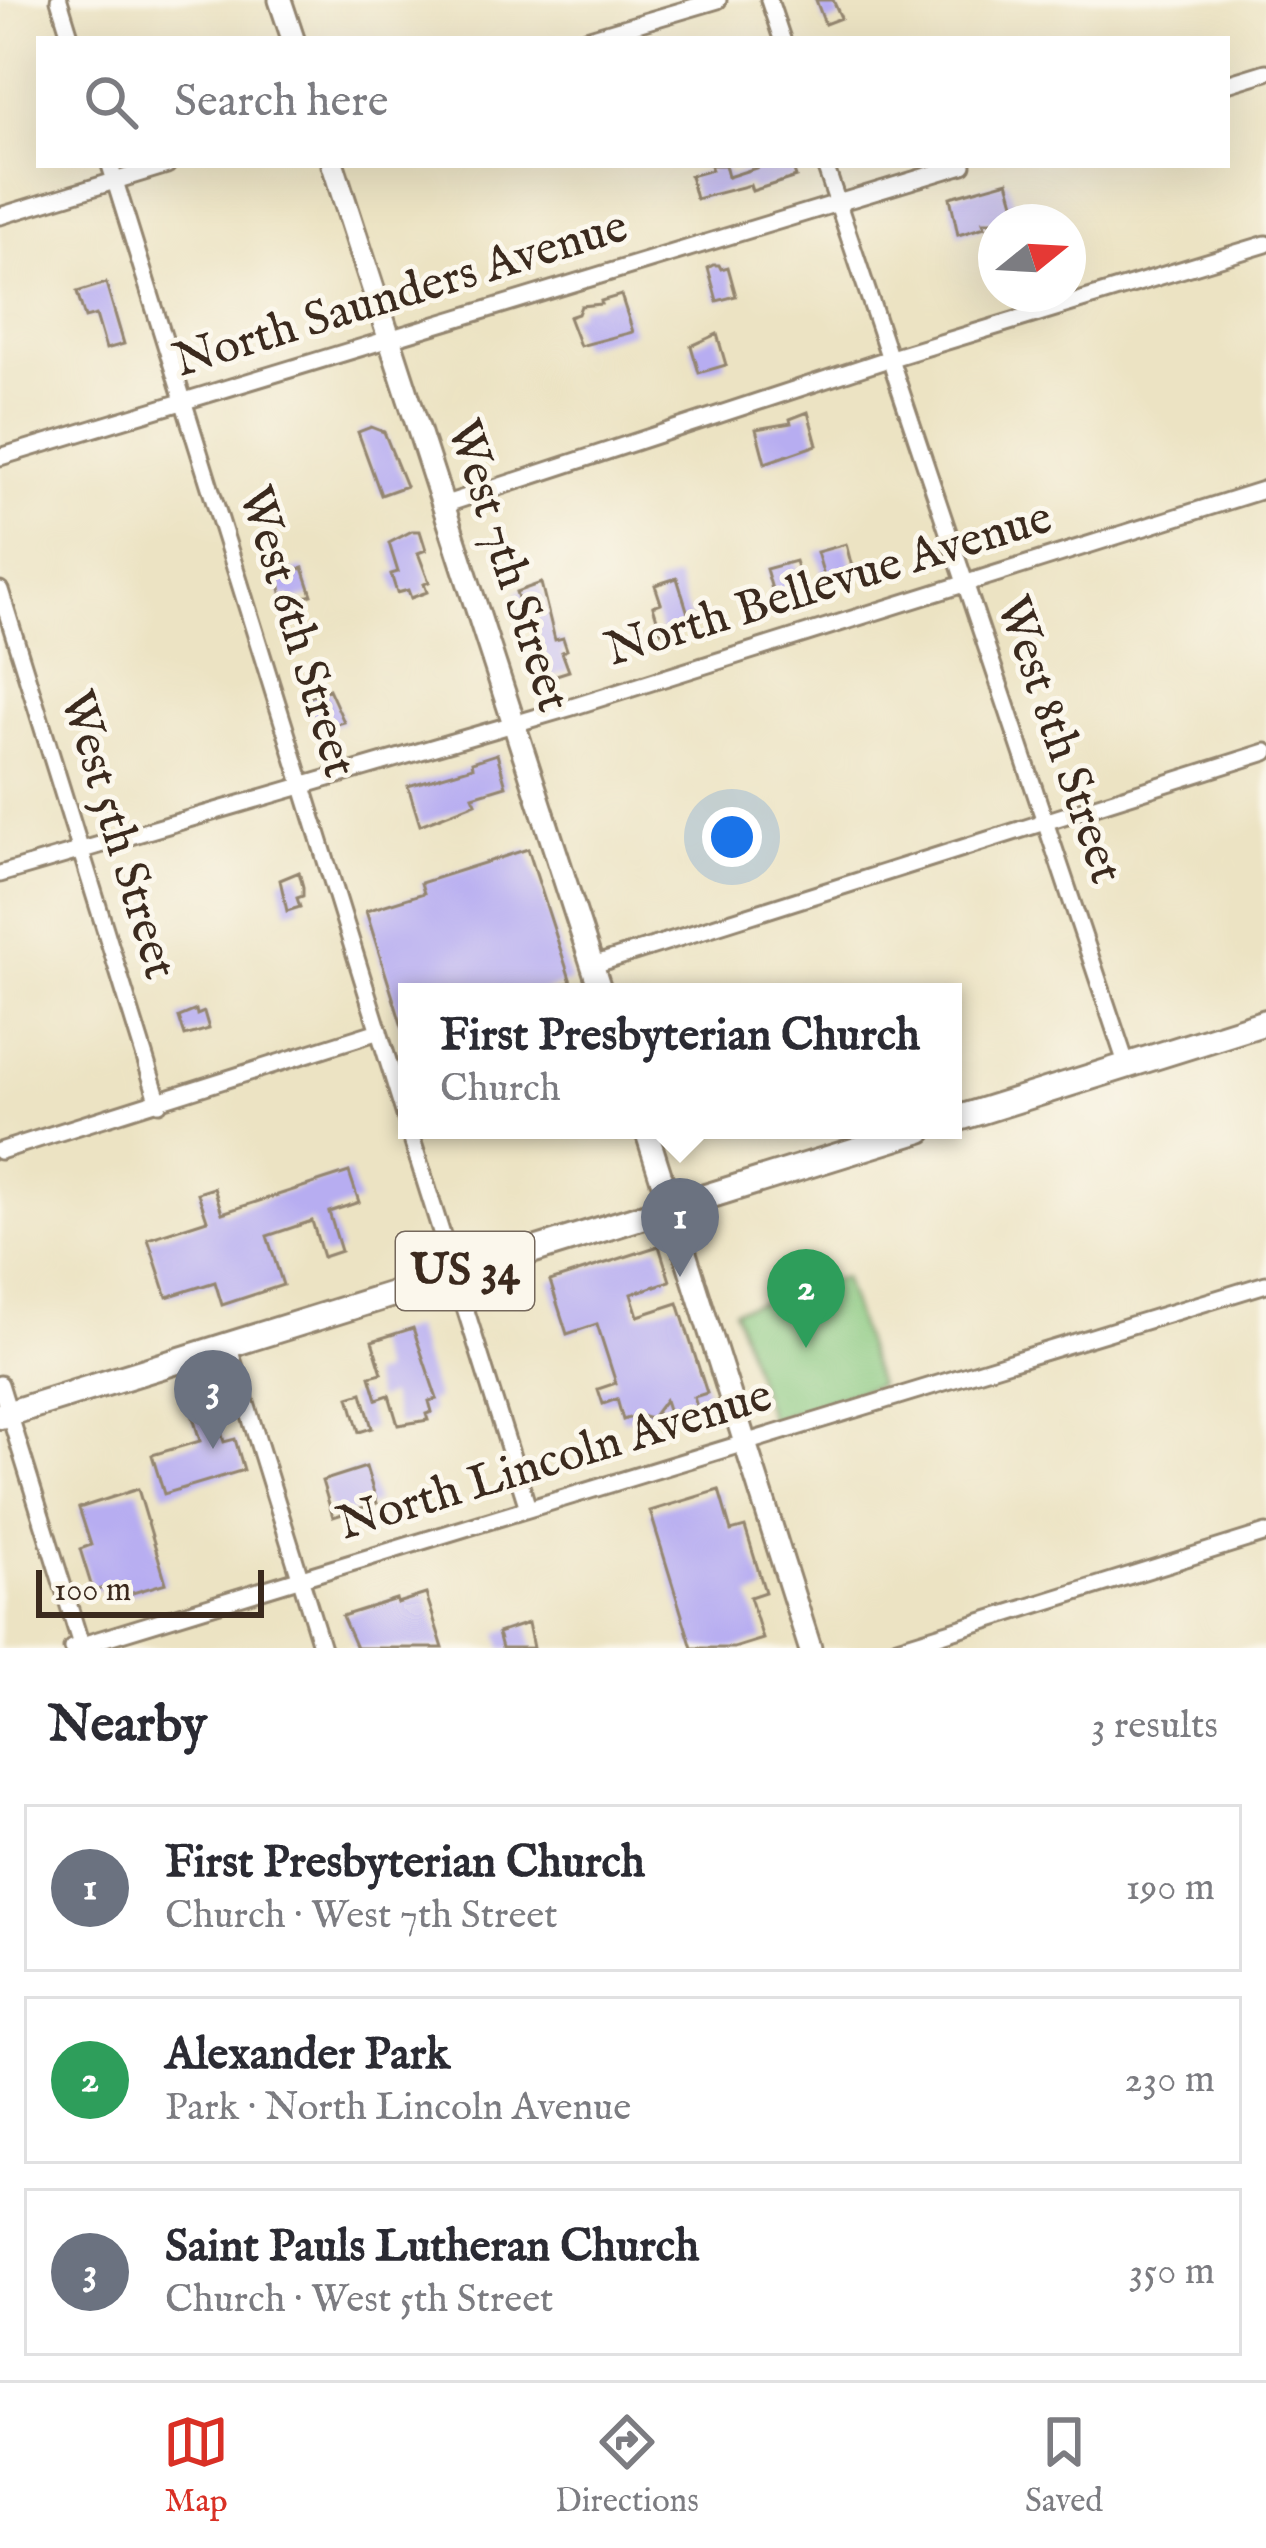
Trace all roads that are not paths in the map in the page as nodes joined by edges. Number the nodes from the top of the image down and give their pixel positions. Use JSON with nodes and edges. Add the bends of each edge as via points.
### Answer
{"nodes":[{"id":1,"x":59,"y":0,"type":"edge"},
{"id":2,"x":280,"y":0,"type":"edge"},
{"id":3,"x":718,"y":0,"type":"edge"},
{"id":4,"x":769,"y":0,"type":"edge"},
{"id":5,"x":70,"y":36,"type":"edge"},
{"id":6,"x":292,"y":36,"type":"edge"},
{"id":7,"x":596,"y":36,"type":"edge"},
{"id":8,"x":781,"y":36,"type":"edge"},
{"id":9,"x":1266,"y":72,"type":"edge"},
{"id":10,"x":1230,"y":83,"type":"edge"},
{"id":11,"x":147,"y":168,"type":"edge"},
{"id":12,"x":334,"y":168,"type":"edge"},
{"id":13,"x":826,"y":168,"type":"edge"},
{"id":14,"x":953,"y":168,"type":"edge"},
{"id":15,"x":113,"y":173,"type":"edge"},
{"id":16,"x":838,"y":204,"type":"junction"},
{"id":17,"x":0,"y":216,"type":"edge"},
{"id":18,"x":1266,"y":244,"type":"edge"},
{"id":19,"x":389,"y":340,"type":"junction"},
{"id":20,"x":888,"y":359,"type":"junction"},
{"id":21,"x":184,"y":402,"type":"junction"},
{"id":22,"x":0,"y":457,"type":"edge"},
{"id":23,"x":1266,"y":489,"type":"edge"},
{"id":24,"x":442,"y":505,"type":"junction"},
{"id":25,"x":964,"y":583,"type":"junction"},
{"id":26,"x":0,"y":590,"type":"edge"},
{"id":27,"x":514,"y":724,"type":"junction"},
{"id":28,"x":1266,"y":752,"type":"edge"},
{"id":29,"x":303,"y":786,"type":"junction"},
{"id":30,"x":1046,"y":821,"type":"junction"},
{"id":31,"x":81,"y":849,"type":"junction"},
{"id":32,"x":0,"y":874,"type":"edge"},
{"id":33,"x":592,"y":965,"type":"junction"},
{"id":34,"x":599,"y":983,"type":"edge"},
{"id":35,"x":1266,"y":1022,"type":"edge"},
{"id":36,"x":379,"y":1031,"type":"junction"},
{"id":37,"x":1127,"y":1066,"type":"junction"},
{"id":38,"x":398,"y":1093,"type":"edge"},
{"id":39,"x":159,"y":1103,"type":"junction"},
{"id":40,"x":962,"y":1117,"type":"edge"},
{"id":41,"x":412,"y":1139,"type":"edge"},
{"id":42,"x":649,"y":1139,"type":"edge"},
{"id":43,"x":892,"y":1139,"type":"edge"},
{"id":44,"x":0,"y":1151,"type":"edge"},
{"id":45,"x":671,"y":1207,"type":"junction"},
{"id":46,"x":454,"y":1274,"type":"junction"},
{"id":47,"x":1266,"y":1284,"type":"edge"},
{"id":48,"x":228,"y":1345,"type":"junction"},
{"id":49,"x":0,"y":1384,"type":"edge"},
{"id":50,"x":4,"y":1414,"type":"edge"},
{"id":51,"x":747,"y":1443,"type":"junction"},
{"id":52,"x":528,"y":1508,"type":"junction"},
{"id":53,"x":1266,"y":1533,"type":"edge"},
{"id":54,"x":301,"y":1579,"type":"junction"},
{"id":55,"x":78,"y":1647,"type":"edge"},
{"id":56,"x":322,"y":1648,"type":"edge"},
{"id":57,"x":810,"y":1648,"type":"edge"},
{"id":58,"x":897,"y":1648,"type":"edge"}],
"edges":[{"from":1,"to":5,"type":"street"},
{"from":2,"to":6,"type":"main road"},
{"from":3,"to":7,"type":"street"},
{"from":4,"to":8,"type":"street"},
{"from":9,"to":10,"type":"street"},
{"from":11,"to":15,"type":"street"},
{"from":12,"to":19,"type":"main road","name":"West 7th Street"},
{"from":13,"to":16,"type":"street","name":"West 8th Street"},
{"from":14,"to":16,"type":"street","name":"North Saunders Avenue"},
{"from":15,"to":17,"type":"street"},
{"from":15,"to":21,"type":"street","name":"West 6th Street"},
{"from":16,"to":19,"type":"street","name":"North Saunders Avenue"},
{"from":16,"to":20,"type":"street","name":"West 8th Street"},
{"from":18,"to":20,"type":"street"},
{"from":19,"to":21,"type":"street","name":"North Saunders Avenue"},
{"from":19,"to":24,"type":"main road","name":"West 7th Street"},
{"from":20,"to":24,"type":"street"},
{"from":20,"to":25,"type":"street","name":"West 8th Street"},
{"from":21,"to":22,"type":"street","name":"North Saunders Avenue"},
{"from":21,"to":29,"type":"street","name":"West 6th Street"},
{"from":23,"to":25,"type":"street","name":"North Bellevue Avenue"},
{"from":24,"to":27,"type":"main road","name":"West 7th Street"},
{"from":25,"to":27,"type":"street","name":"North Bellevue Avenue"},
{"from":25,"to":30,"type":"street","name":"West 8th Street"},
{"from":26,"to":31,"type":"street","name":"West 5th Street"},
{"from":27,"to":29,"type":"street","name":"North Bellevue Avenue"},
{"from":27,"to":33,"type":"main road","name":"West 7th Street"},
{"from":28,"to":30,"type":"street"},
{"from":29,"to":31,"type":"street","name":"North Bellevue Avenue"},
{"from":29,"to":36,"type":"street","name":"West 6th Street"},
{"from":30,"to":33,"type":"street"},
{"from":30,"to":37,"type":"street","name":"West 8th Street"},
{"from":31,"to":32,"type":"street","name":"North Bellevue Avenue"},
{"from":31,"to":39,"type":"street","name":"West 5th Street"},
{"from":33,"to":34,"type":"main road","name":"West 7th Street"},
{"from":35,"to":37,"type":"highway"},
{"from":36,"to":38,"type":"street","name":"West 6th Street"},
{"from":36,"to":39,"type":"street"},
{"from":37,"to":40,"type":"highway"},
{"from":39,"to":44,"type":"street"},
{"from":41,"to":46,"type":"street","name":"West 6th Street"},
{"from":42,"to":45,"type":"main road"},
{"from":43,"to":45,"type":"highway","number":"US 34"},
{"from":45,"to":46,"type":"highway","number":"US 34"},
{"from":45,"to":51,"type":"main road"},
{"from":46,"to":48,"type":"highway","number":"US 34"},
{"from":46,"to":52,"type":"street","name":"West 6th Street"},
{"from":47,"to":51,"type":"street","name":"North Lincoln Avenue"},
{"from":48,"to":50,"type":"highway","number":"US 34"},
{"from":48,"to":54,"type":"street"},
{"from":49,"to":50,"type":"street"},
{"from":50,"to":55,"type":"street"},
{"from":51,"to":52,"type":"street","name":"North Lincoln Avenue"},
{"from":51,"to":57,"type":"main road"},
{"from":52,"to":54,"type":"street","name":"North Lincoln Avenue"},
{"from":53,"to":58,"type":"street"},
{"from":54,"to":55,"type":"street","name":"North Lincoln Avenue"},
{"from":54,"to":56,"type":"street"}]}
